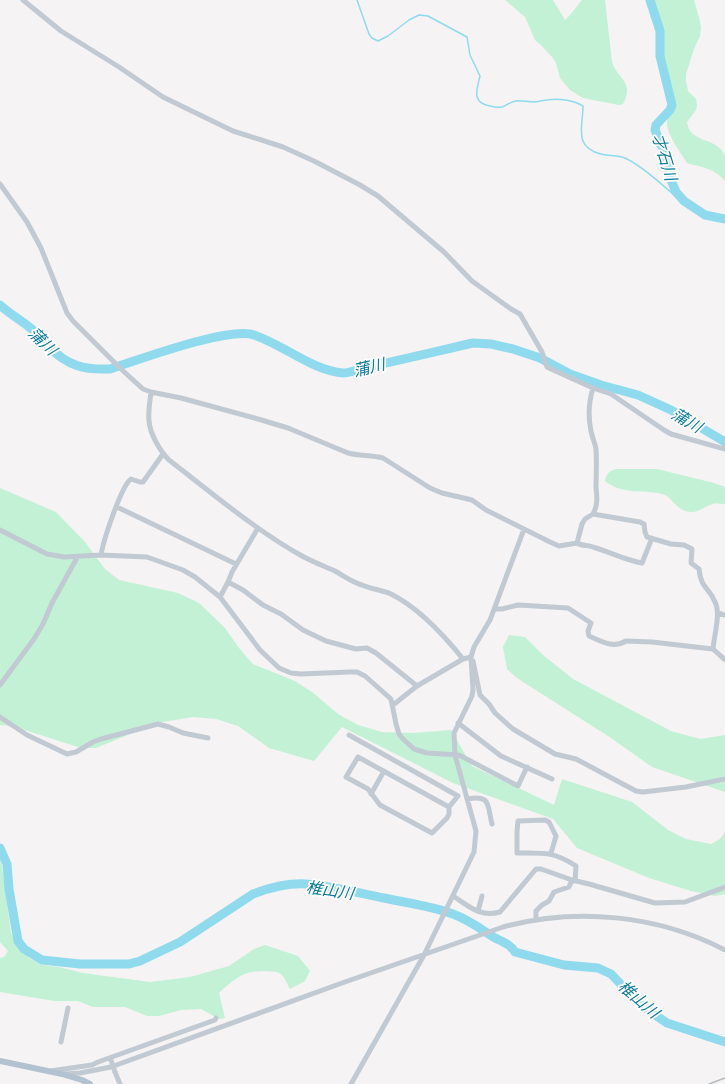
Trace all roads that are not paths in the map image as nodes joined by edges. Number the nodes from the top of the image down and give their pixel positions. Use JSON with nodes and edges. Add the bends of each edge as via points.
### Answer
{"nodes":[{"id":1,"x":23,"y":0,"type":"edge"},
{"id":2,"x":0,"y":184,"type":"edge"},
{"id":3,"x":594,"y":388,"type":"junction"},
{"id":4,"x":151,"y":392,"type":"junction"},
{"id":5,"x":725,"y":449,"type":"edge"},
{"id":6,"x":163,"y":454,"type":"junction"},
{"id":7,"x":117,"y":507,"type":"junction"},
{"id":8,"x":593,"y":514,"type":"junction"},
{"id":9,"x":258,"y":528,"type":"junction"},
{"id":10,"x":524,"y":529,"type":"junction"},
{"id":11,"x":0,"y":530,"type":"edge"},
{"id":12,"x":652,"y":538,"type":"junction"},
{"id":13,"x":577,"y":543,"type":"junction"},
{"id":14,"x":101,"y":555,"type":"junction"},
{"id":15,"x":78,"y":556,"type":"junction"},
{"id":16,"x":236,"y":564,"type":"junction"},
{"id":17,"x":228,"y":582,"type":"junction"},
{"id":18,"x":220,"y":597,"type":"junction"},
{"id":19,"x":494,"y":609,"type":"junction"},
{"id":20,"x":718,"y":613,"type":"junction"},
{"id":21,"x":725,"y":614,"type":"edge"},
{"id":22,"x":713,"y":649,"type":"junction"},
{"id":23,"x":471,"y":656,"type":"junction"},
{"id":24,"x":463,"y":659,"type":"junction"},
{"id":25,"x":725,"y":660,"type":"edge"},
{"id":26,"x":0,"y":685,"type":"edge"},
{"id":27,"x":417,"y":686,"type":"junction"},
{"id":28,"x":393,"y":704,"type":"junction"},
{"id":29,"x":0,"y":717,"type":"edge"},
{"id":30,"x":458,"y":723,"type":"junction"},
{"id":31,"x":349,"y":735,"type":"dead end"},
{"id":32,"x":208,"y":738,"type":"dead end"},
{"id":33,"x":455,"y":755,"type":"junction"},
{"id":34,"x":526,"y":767,"type":"junction"},
{"id":35,"x":384,"y":771,"type":"junction"},
{"id":36,"x":552,"y":779,"type":"dead end"},
{"id":37,"x":725,"y":779,"type":"edge"},
{"id":38,"x":371,"y":794,"type":"junction"},
{"id":39,"x":458,"y":796,"type":"junction"},
{"id":40,"x":466,"y":796,"type":"junction"},
{"id":41,"x":449,"y":808,"type":"junction"},
{"id":42,"x":492,"y":824,"type":"dead end"},
{"id":43,"x":551,"y":853,"type":"junction"},
{"id":44,"x":574,"y":880,"type":"junction"},
{"id":45,"x":725,"y":887,"type":"edge"},
{"id":46,"x":482,"y":896,"type":"dead end"},
{"id":47,"x":452,"y":897,"type":"junction"},
{"id":48,"x":478,"y":911,"type":"junction"},
{"id":49,"x":536,"y":920,"type":"junction"},
{"id":50,"x":725,"y":950,"type":"edge"},
{"id":51,"x":424,"y":955,"type":"junction"},
{"id":52,"x":68,"y":1008,"type":"dead end"},
{"id":53,"x":216,"y":1018,"type":"dead end"},
{"id":54,"x":61,"y":1042,"type":"dead end"},
{"id":55,"x":110,"y":1059,"type":"junction"},
{"id":56,"x":0,"y":1061,"type":"edge"},
{"id":57,"x":49,"y":1072,"type":"junction"},
{"id":58,"x":62,"y":1074,"type":"junction"},
{"id":59,"x":90,"y":1084,"type":"edge"},
{"id":60,"x":120,"y":1084,"type":"edge"},
{"id":61,"x":351,"y":1084,"type":"edge"}],
"edges":[{"from":1,"to":3,"type":"street","via":[[61,31],[163,96],[233,131],[283,147],[314,161],[378,196],[444,252],[472,281],[520,314],[542,352],[547,367]]},
{"from":2,"to":4,"type":"street","via":[[27,222],[41,248],[67,313],[139,386]]},
{"from":3,"to":5,"type":"street","via":[[616,396],[668,432]]},
{"from":3,"to":8,"type":"street","via":[[590,396],[590,424],[596,448],[597,501]]},
{"from":4,"to":6,"type":"street","via":[[150,426]]},
{"from":4,"to":10,"type":"street","via":[[288,428],[348,453],[383,458],[430,488],[472,500]]},
{"from":6,"to":7,"type":"street","via":[[143,482],[129,480]]},
{"from":6,"to":9,"type":"street"},
{"from":7,"to":14,"type":"street"},
{"from":7,"to":16,"type":"street"},
{"from":8,"to":12,"type":"street","via":[[640,522],[644,524],[647,537]]},
{"from":8,"to":13,"type":"street","via":[[582,524]]},
{"from":9,"to":16,"type":"street"},
{"from":9,"to":24,"type":"street","via":[[302,556],[361,585],[403,601],[432,625]]},
{"from":10,"to":13,"type":"street","via":[[559,546]]},
{"from":10,"to":19,"type":"street"},
{"from":11,"to":15,"type":"street","via":[[47,554]]},
{"from":12,"to":13,"type":"street","via":[[642,563]]},
{"from":12,"to":20,"type":"street","via":[[692,549],[691,563],[699,569],[700,581],[714,600]]},
{"from":14,"to":15,"type":"street"},
{"from":14,"to":18,"type":"street","via":[[153,558],[183,570]]},
{"from":15,"to":26,"type":"street","via":[[34,639]]},
{"from":16,"to":17,"type":"street"},
{"from":17,"to":18,"type":"street"},
{"from":17,"to":27,"type":"street","via":[[303,630],[326,641],[356,649],[369,649]]},
{"from":18,"to":28,"type":"street","via":[[260,650],[279,668],[301,674],[357,672],[386,693]]},
{"from":19,"to":22,"type":"street","via":[[518,604],[568,608],[591,623],[589,636],[612,645],[626,641]]},
{"from":19,"to":23,"type":"street"},
{"from":20,"to":21,"type":"street"},
{"from":20,"to":22,"type":"street"},
{"from":22,"to":25,"type":"street"},
{"from":23,"to":24,"type":"street"},
{"from":23,"to":30,"type":"street","via":[[472,696]]},
{"from":23,"to":37,"type":"street","via":[[479,693],[495,713],[519,733],[555,754],[576,759],[642,792]]},
{"from":24,"to":27,"type":"street"},
{"from":27,"to":28,"type":"street"},
{"from":28,"to":33,"type":"street","via":[[399,734],[408,745],[427,753]]},
{"from":29,"to":32,"type":"street","via":[[27,735],[67,754],[101,739],[155,725]]},
{"from":30,"to":33,"type":"street","via":[[454,733]]},
{"from":30,"to":34,"type":"street","via":[[494,751]]},
{"from":31,"to":39,"type":"street"},
{"from":33,"to":34,"type":"street","via":[[460,755],[518,786]]},
{"from":33,"to":40,"type":"street"},
{"from":34,"to":36,"type":"street"},
{"from":35,"to":38,"type":"street"},
{"from":35,"to":38,"type":"street","via":[[358,757],[346,778],[368,789]]},
{"from":35,"to":41,"type":"street"},
{"from":38,"to":41,"type":"street","via":[[380,805],[432,833],[447,818]]},
{"from":39,"to":40,"type":"street"},
{"from":39,"to":41,"type":"street"},
{"from":40,"to":42,"type":"street","via":[[477,797],[487,802]]},
{"from":40,"to":47,"type":"street","via":[[476,831],[475,845]]},
{"from":43,"to":43,"type":"street","via":[[517,853],[518,821],[549,822],[556,836]]},
{"from":43,"to":44,"type":"street","via":[[576,866]]},
{"from":44,"to":45,"type":"street","via":[[655,903],[685,902]]},
{"from":44,"to":48,"type":"street","via":[[536,869],[500,912],[486,914]]},
{"from":44,"to":49,"type":"street","via":[[569,887],[554,892],[549,901],[536,911]]},
{"from":46,"to":48,"type":"street"},
{"from":47,"to":48,"type":"street"},
{"from":47,"to":51,"type":"street"},
{"from":49,"to":50,"type":"street","via":[[580,916],[628,920],[669,928]]},
{"from":49,"to":51,"type":"street","via":[[503,927]]},
{"from":51,"to":58,"type":"street","via":[[111,1067]]},
{"from":51,"to":61,"type":"street"},
{"from":52,"to":54,"type":"street"},
{"from":53,"to":55,"type":"street"},
{"from":55,"to":57,"type":"street","via":[[89,1066]]},
{"from":55,"to":60,"type":"street","bridge":true},
{"from":56,"to":57,"type":"main road"},
{"from":57,"to":58,"type":"main road"},
{"from":58,"to":59,"type":"main road"}]}
